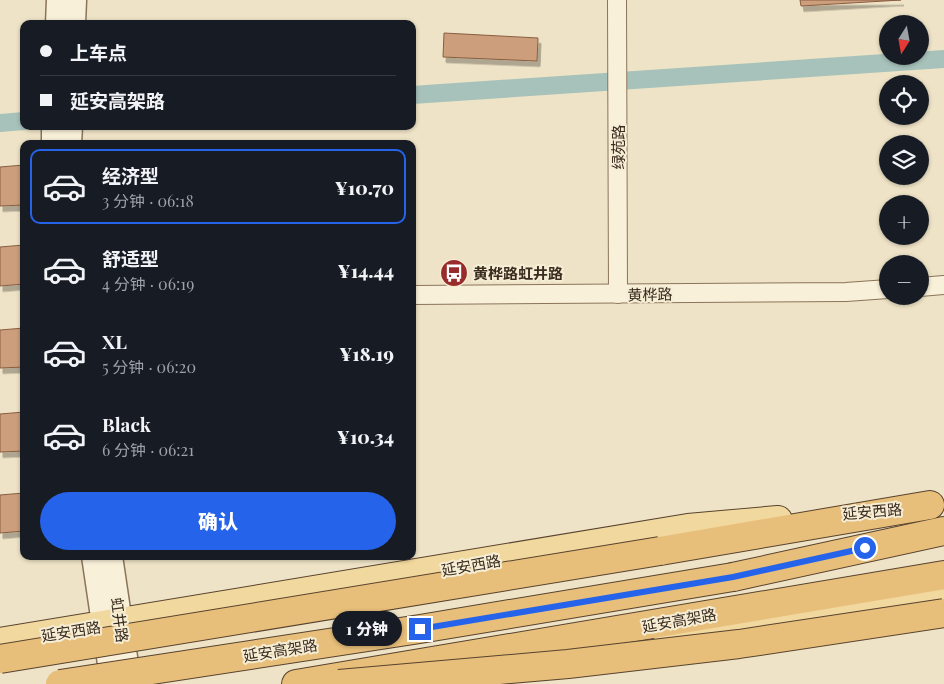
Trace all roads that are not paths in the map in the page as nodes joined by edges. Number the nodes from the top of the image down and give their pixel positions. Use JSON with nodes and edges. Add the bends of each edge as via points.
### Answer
{"nodes":[{"id":1,"x":58,"y":0,"type":"edge"},
{"id":2,"x":75,"y":0,"type":"edge"},
{"id":3,"x":617,"y":0,"type":"edge"},
{"id":4,"x":57,"y":20,"type":"edge"},
{"id":5,"x":74,"y":20,"type":"edge"},
{"id":6,"x":57,"y":130,"type":"edge"},
{"id":7,"x":66,"y":139,"type":"edge"},
{"id":8,"x":944,"y":285,"type":"edge"},
{"id":9,"x":929,"y":286,"type":"edge"},
{"id":10,"x":879,"y":290,"type":"edge"},
{"id":11,"x":618,"y":294,"type":"junction"},
{"id":12,"x":416,"y":295,"type":"edge"},
{"id":13,"x":937,"y":505,"type":"edge"},
{"id":14,"x":944,"y":531,"type":"edge"},
{"id":15,"x":944,"y":543,"type":"edge"},
{"id":16,"x":94,"y":560,"type":"edge"},
{"id":17,"x":111,"y":560,"type":"edge"},
{"id":18,"x":944,"y":575,"type":"edge"},
{"id":19,"x":733,"y":577,"type":"junction"},
{"id":20,"x":944,"y":599,"type":"edge"},
{"id":21,"x":944,"y":612,"type":"edge"},
{"id":22,"x":111,"y":625,"type":"junction"},
{"id":23,"x":944,"y":625,"type":"edge"},
{"id":24,"x":0,"y":642,"type":"edge"},
{"id":25,"x":0,"y":659,"type":"edge"},
{"id":26,"x":60,"y":684,"type":"edge"},
{"id":27,"x":112,"y":684,"type":"edge"},
{"id":28,"x":130,"y":684,"type":"edge"},
{"id":29,"x":296,"y":684,"type":"edge"},
{"id":30,"x":339,"y":684,"type":"edge"},
{"id":31,"x":410,"y":684,"type":"edge"},
{"id":32,"x":499,"y":684,"type":"edge"}],
"edges":[{"from":1,"to":4,"type":"street"},
{"from":2,"to":5,"type":"street"},
{"from":3,"to":11,"type":"street","name":"绿苑路"},
{"from":6,"to":7,"type":"street"},
{"from":8,"to":9,"type":"street"},
{"from":10,"to":11,"type":"street","name":"黄桦路"},
{"from":11,"to":12,"type":"street","name":"黄桦路"},
{"from":13,"to":22,"type":"main road","name":"延安西路","via":[[688,528]]},
{"from":13,"to":25,"type":"highway","bridge":true},
{"from":14,"to":19,"type":"highway"},
{"from":15,"to":19,"type":"highway","name":"延安高架路"},
{"from":16,"to":22,"type":"street","name":"虹井路"},
{"from":17,"to":22,"type":"street","name":"虹井路"},
{"from":18,"to":29,"type":"highway","name":"延安高架路"},
{"from":19,"to":26,"type":"highway","name":"延安高架路","bridge":true},
{"from":20,"to":31,"type":"main road","via":[[742,628]]},
{"from":21,"to":30,"type":"highway","bridge":true,"via":[[720,646],[568,664]]},
{"from":22,"to":24,"type":"main road","name":"延安西路"},
{"from":22,"to":27,"type":"street","name":"虹井路"},
{"from":22,"to":28,"type":"street","name":"虹井路"},
{"from":23,"to":32,"type":"main road"}]}
